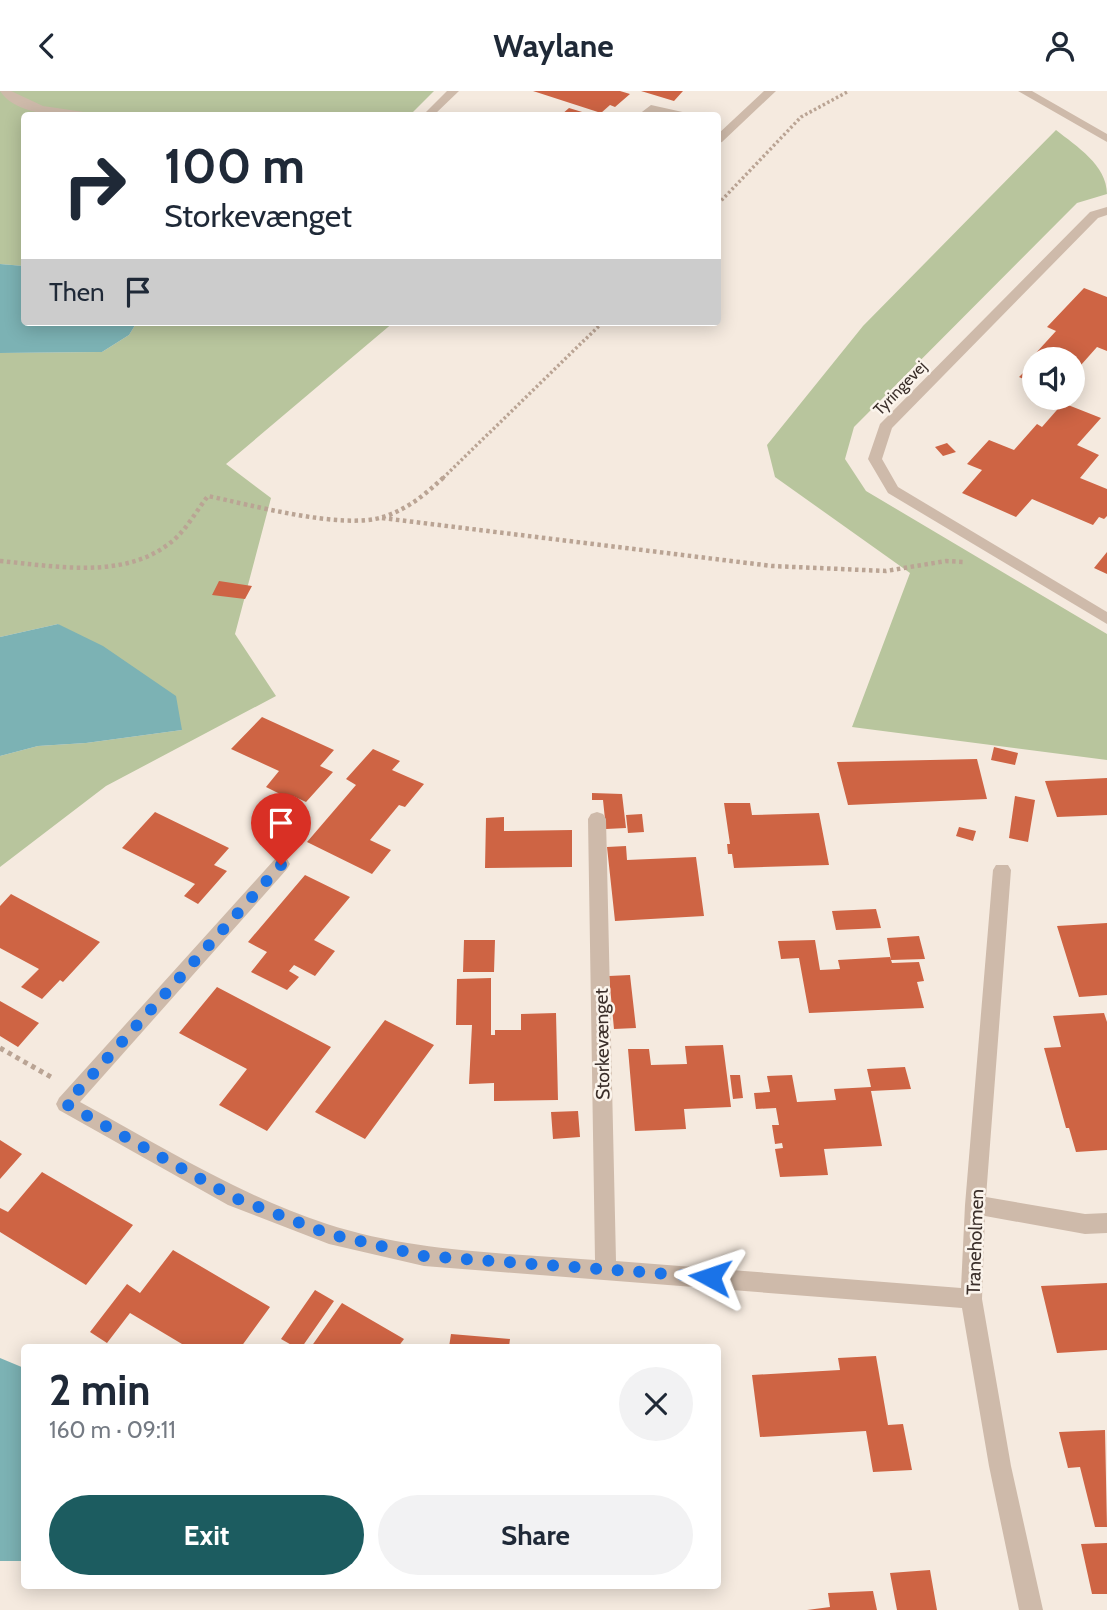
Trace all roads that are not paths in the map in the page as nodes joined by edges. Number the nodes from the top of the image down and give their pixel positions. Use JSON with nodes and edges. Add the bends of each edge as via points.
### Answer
{"nodes":[{"id":1,"x":4,"y":91,"type":"edge"},
{"id":2,"x":453,"y":91,"type":"edge"},
{"id":3,"x":770,"y":91,"type":"edge"},
{"id":4,"x":1024,"y":91,"type":"edge"},
{"id":5,"x":52,"y":112,"type":"edge"},
{"id":6,"x":431,"y":112,"type":"edge"},
{"id":7,"x":646,"y":112,"type":"edge"},
{"id":8,"x":669,"y":112,"type":"edge"},
{"id":9,"x":721,"y":125,"type":"edge"},
{"id":10,"x":731,"y":128,"type":"junction"},
{"id":11,"x":721,"y":137,"type":"edge"},
{"id":12,"x":1107,"y":139,"type":"edge"},
{"id":13,"x":1107,"y":211,"type":"edge"},
{"id":14,"x":1107,"y":619,"type":"edge"},
{"id":15,"x":597,"y":818,"type":"dead end"},
{"id":16,"x":281,"y":865,"type":"dead end"},
{"id":17,"x":1002,"y":870,"type":"dead end"},
{"id":18,"x":975,"y":1205,"type":"junction"},
{"id":19,"x":1107,"y":1223,"type":"edge"},
{"id":20,"x":606,"y":1269,"type":"junction"},
{"id":21,"x":971,"y":1299,"type":"junction"},
{"id":22,"x":1031,"y":1610,"type":"edge"}],
"edges":[{"from":1,"to":5,"type":"street","via":[[16,102]]},
{"from":2,"to":6,"type":"street"},
{"from":3,"to":10,"type":"street"},
{"from":4,"to":12,"type":"street"},
{"from":7,"to":8,"type":"street","via":[[651,108]]},
{"from":9,"to":10,"type":"street"},
{"from":10,"to":11,"type":"street"},
{"from":13,"to":14,"type":"street","name":"Tyringevej","via":[[1094,215],[885,427],[875,459],[893,490]]},
{"from":15,"to":20,"type":"street","name":"Storkevænget"},
{"from":16,"to":20,"type":"street","via":[[66,1104],[235,1198],[329,1234],[424,1256]]},
{"from":17,"to":18,"type":"street","name":"Traneholmen"},
{"from":18,"to":19,"type":"street","via":[[1086,1224]]},
{"from":18,"to":21,"type":"street","name":"Traneholmen"},
{"from":20,"to":21,"type":"street"},
{"from":21,"to":22,"type":"street","name":"Traneholmen"}]}
